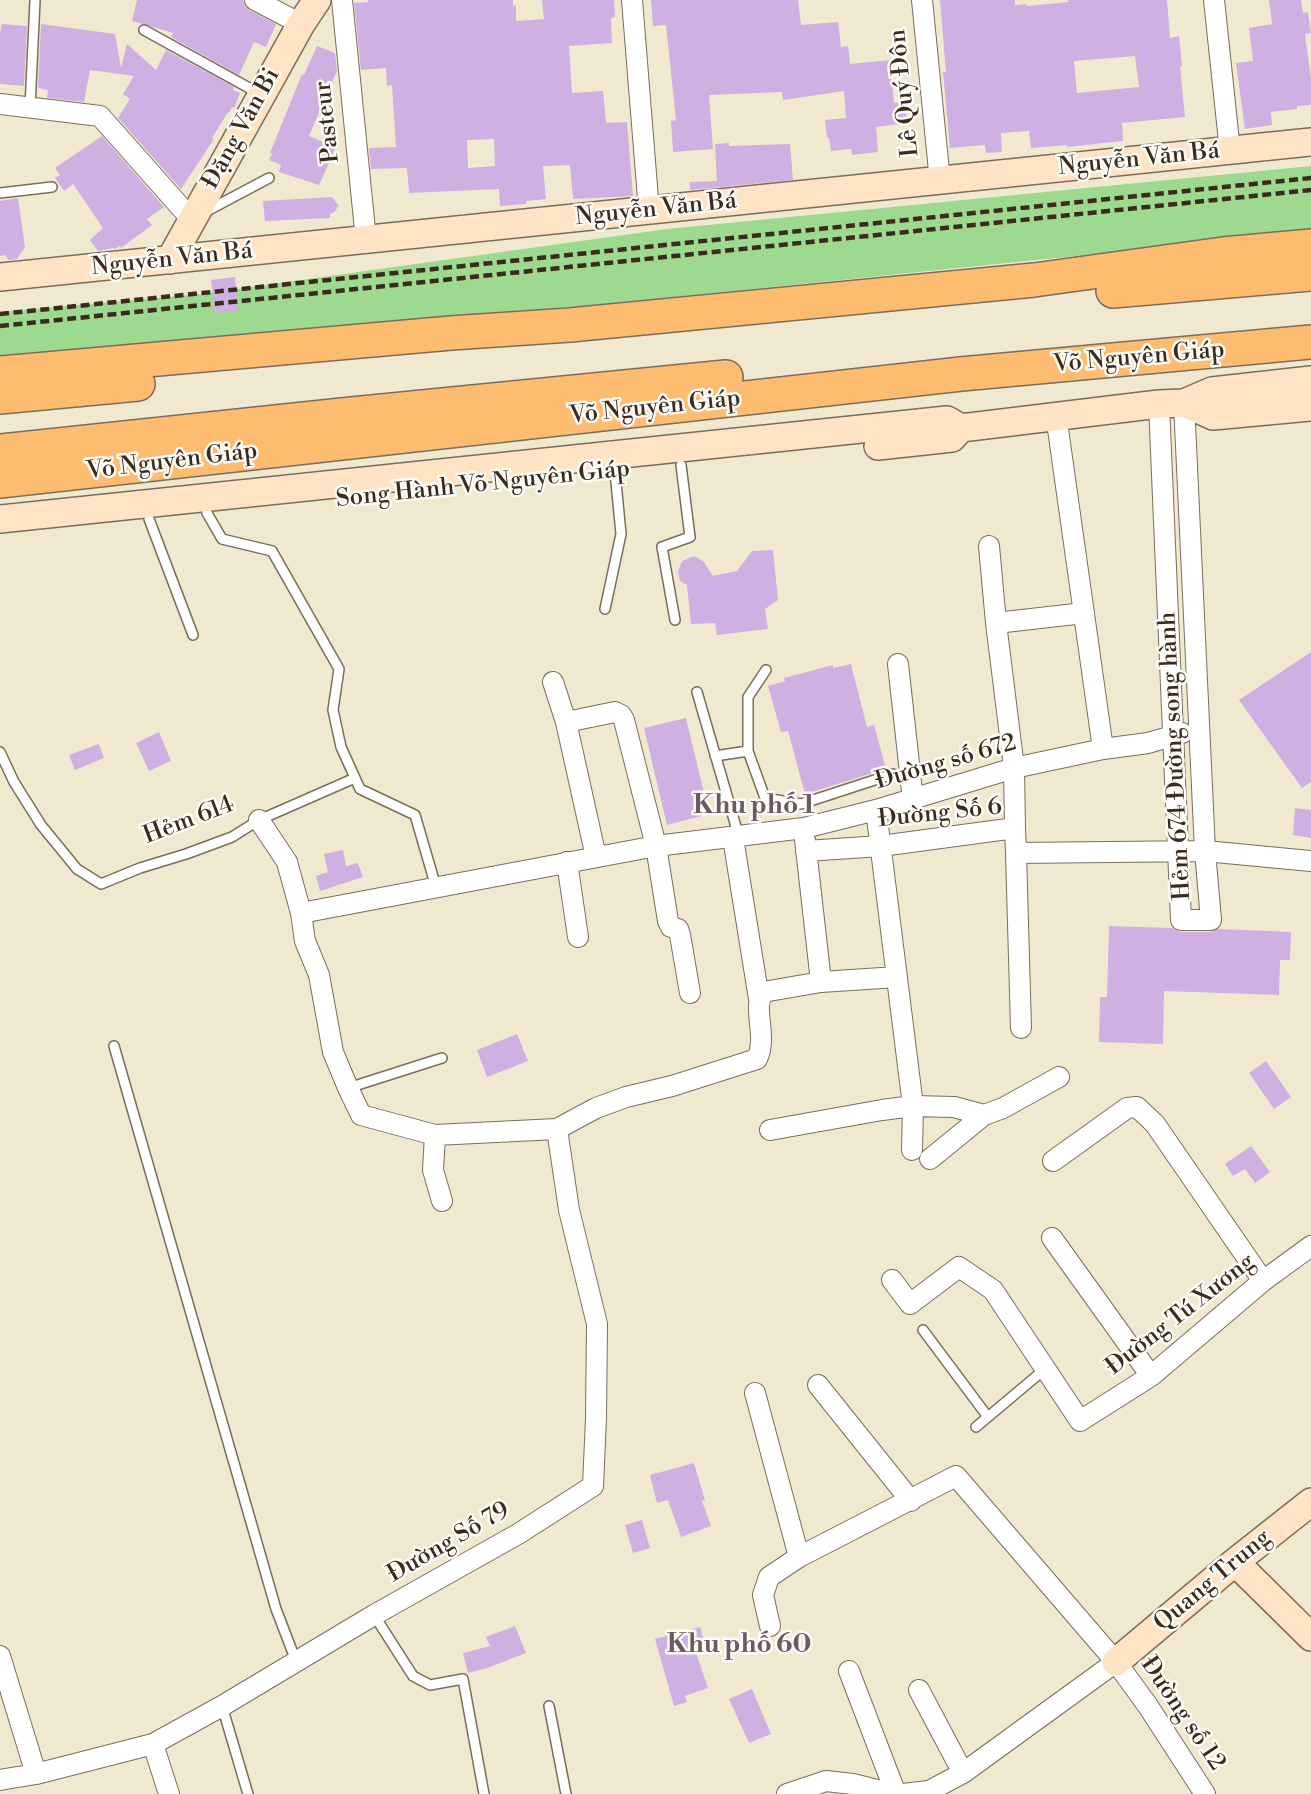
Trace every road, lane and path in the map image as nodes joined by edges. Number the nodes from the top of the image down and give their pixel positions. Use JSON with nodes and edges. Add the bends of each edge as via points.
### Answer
{"nodes":[{"id":1,"x":35,"y":0,"type":"edge"},
{"id":2,"x":255,"y":0,"type":"edge"},
{"id":3,"x":316,"y":0,"type":"edge"},
{"id":4,"x":342,"y":0,"type":"edge"},
{"id":5,"x":632,"y":0,"type":"edge"},
{"id":6,"x":922,"y":0,"type":"edge"},
{"id":7,"x":1214,"y":0,"type":"edge"},
{"id":8,"x":301,"y":24,"type":"junction"},
{"id":9,"x":144,"y":30,"type":"dead end"},
{"id":10,"x":262,"y":95,"type":"junction"},
{"id":11,"x":0,"y":104,"type":"edge"},
{"id":12,"x":30,"y":108,"type":"junction"},
{"id":13,"x":1311,"y":142,"type":"edge"},
{"id":14,"x":1230,"y":151,"type":"junction"},
{"id":15,"x":269,"y":178,"type":"dead end"},
{"id":16,"x":940,"y":181,"type":"junction"},
{"id":17,"x":52,"y":187,"type":"dead end"},
{"id":18,"x":0,"y":193,"type":"edge"},
{"id":19,"x":649,"y":211,"type":"junction"},
{"id":20,"x":192,"y":220,"type":"junction"},
{"id":21,"x":366,"y":240,"type":"junction"},
{"id":22,"x":1311,"y":246,"type":"edge"},
{"id":23,"x":1223,"y":254,"type":"junction"},
{"id":24,"x":170,"y":260,"type":"junction"},
{"id":25,"x":1311,"y":274,"type":"edge"},
{"id":26,"x":0,"y":277,"type":"edge"},
{"id":27,"x":1034,"y":280,"type":"junction"},
{"id":28,"x":1181,"y":284,"type":"junction"},
{"id":29,"x":1071,"y":295,"type":"junction"},
{"id":30,"x":1311,"y":319,"type":"edge"},
{"id":31,"x":1311,"y":342,"type":"edge"},
{"id":32,"x":0,"y":373,"type":"edge"},
{"id":33,"x":1311,"y":380,"type":"edge"},
{"id":34,"x":0,"y":398,"type":"edge"},
{"id":35,"x":1171,"y":404,"type":"junction"},
{"id":36,"x":1311,"y":407,"type":"edge"},
{"id":37,"x":1056,"y":415,"type":"junction"},
{"id":38,"x":961,"y":428,"type":"junction"},
{"id":39,"x":0,"y":451,"type":"edge"},
{"id":40,"x":681,"y":465,"type":"junction"},
{"id":41,"x":615,"y":472,"type":"junction"},
{"id":42,"x":0,"y":481,"type":"edge"},
{"id":43,"x":207,"y":513,"type":"junction"},
{"id":44,"x":0,"y":519,"type":"edge"},
{"id":45,"x":149,"y":519,"type":"junction"},
{"id":46,"x":0,"y":533,"type":"edge"},
{"id":47,"x":989,"y":546,"type":"dead end"},
{"id":48,"x":605,"y":609,"type":"dead end"},
{"id":49,"x":1084,"y":613,"type":"junction"},
{"id":50,"x":675,"y":620,"type":"dead end"},
{"id":51,"x":996,"y":623,"type":"junction"},
{"id":52,"x":193,"y":634,"type":"dead end"},
{"id":53,"x":898,"y":664,"type":"dead end"},
{"id":54,"x":766,"y":670,"type":"dead end"},
{"id":55,"x":553,"y":682,"type":"dead end"},
{"id":56,"x":697,"y":692,"type":"dead end"},
{"id":57,"x":566,"y":722,"type":"junction"},
{"id":58,"x":1199,"y":728,"type":"junction"},
{"id":59,"x":1172,"y":735,"type":"junction"},
{"id":60,"x":1102,"y":749,"type":"junction"},
{"id":61,"x":748,"y":751,"type":"junction"},
{"id":62,"x":0,"y":752,"type":"edge"},
{"id":63,"x":715,"y":756,"type":"junction"},
{"id":64,"x":1014,"y":768,"type":"junction"},
{"id":65,"x":893,"y":774,"type":"dead end"},
{"id":66,"x":355,"y":778,"type":"junction"},
{"id":67,"x":913,"y":800,"type":"junction"},
{"id":68,"x":876,"y":810,"type":"junction"},
{"id":69,"x":259,"y":820,"type":"junction"},
{"id":70,"x":804,"y":828,"type":"junction"},
{"id":71,"x":1015,"y":828,"type":"junction"},
{"id":72,"x":736,"y":837,"type":"junction"},
{"id":73,"x":656,"y":846,"type":"junction"},
{"id":74,"x":881,"y":846,"type":"junction"},
{"id":75,"x":806,"y":850,"type":"junction"},
{"id":76,"x":1179,"y":851,"type":"junction"},
{"id":77,"x":1205,"y":851,"type":"junction"},
{"id":78,"x":1016,"y":853,"type":"junction"},
{"id":79,"x":596,"y":857,"type":"junction"},
{"id":80,"x":1311,"y":861,"type":"edge"},
{"id":81,"x":567,"y":862,"type":"junction"},
{"id":82,"x":436,"y":887,"type":"junction"},
{"id":83,"x":301,"y":913,"type":"junction"},
{"id":84,"x":578,"y":937,"type":"dead end"},
{"id":85,"x":897,"y":977,"type":"junction"},
{"id":86,"x":821,"y":982,"type":"junction"},
{"id":87,"x":690,"y":993,"type":"dead end"},
{"id":88,"x":759,"y":999,"type":"junction"},
{"id":89,"x":1021,"y":1028,"type":"dead end"},
{"id":90,"x":114,"y":1046,"type":"dead end"},
{"id":91,"x":442,"y":1058,"type":"dead end"},
{"id":92,"x":1059,"y":1077,"type":"dead end"},
{"id":93,"x":348,"y":1088,"type":"junction"},
{"id":94,"x":913,"y":1106,"type":"junction"},
{"id":95,"x":984,"y":1115,"type":"junction"},
{"id":96,"x":557,"y":1129,"type":"junction"},
{"id":97,"x":770,"y":1130,"type":"dead end"},
{"id":98,"x":435,"y":1135,"type":"junction"},
{"id":99,"x":912,"y":1150,"type":"dead end"},
{"id":100,"x":930,"y":1159,"type":"dead end"},
{"id":101,"x":1053,"y":1161,"type":"dead end"},
{"id":102,"x":442,"y":1201,"type":"dead end"},
{"id":103,"x":1052,"y":1238,"type":"dead end"},
{"id":104,"x":1311,"y":1246,"type":"edge"},
{"id":105,"x":892,"y":1280,"type":"dead end"},
{"id":106,"x":1263,"y":1281,"type":"junction"},
{"id":107,"x":923,"y":1330,"type":"dead end"},
{"id":108,"x":1045,"y":1369,"type":"junction"},
{"id":109,"x":1150,"y":1376,"type":"junction"},
{"id":110,"x":818,"y":1385,"type":"dead end"},
{"id":111,"x":755,"y":1393,"type":"dead end"},
{"id":112,"x":988,"y":1417,"type":"junction"},
{"id":113,"x":976,"y":1427,"type":"dead end"},
{"id":114,"x":911,"y":1500,"type":"junction"},
{"id":115,"x":1311,"y":1502,"type":"edge"},
{"id":116,"x":799,"y":1557,"type":"junction"},
{"id":117,"x":1234,"y":1562,"type":"junction"},
{"id":118,"x":374,"y":1615,"type":"junction"},
{"id":119,"x":770,"y":1626,"type":"dead end"},
{"id":120,"x":1311,"y":1637,"type":"edge"},
{"id":121,"x":0,"y":1656,"type":"edge"},
{"id":122,"x":296,"y":1661,"type":"junction"},
{"id":123,"x":1116,"y":1662,"type":"junction"},
{"id":124,"x":849,"y":1671,"type":"dead end"},
{"id":125,"x":919,"y":1690,"type":"dead end"},
{"id":126,"x":222,"y":1706,"type":"junction"},
{"id":127,"x":549,"y":1706,"type":"dead end"},
{"id":128,"x":153,"y":1744,"type":"junction"},
{"id":129,"x":963,"y":1773,"type":"junction"},
{"id":130,"x":36,"y":1774,"type":"junction"},
{"id":131,"x":0,"y":1780,"type":"edge"},
{"id":132,"x":827,"y":1788,"type":"edge"},
{"id":133,"x":169,"y":1794,"type":"edge"},
{"id":134,"x":248,"y":1794,"type":"edge"},
{"id":135,"x":484,"y":1794,"type":"edge"},
{"id":136,"x":566,"y":1794,"type":"edge"},
{"id":137,"x":787,"y":1794,"type":"edge"},
{"id":138,"x":895,"y":1794,"type":"edge"},
{"id":139,"x":903,"y":1794,"type":"edge"},
{"id":140,"x":1205,"y":1794,"type":"edge"}],
"edges":[{"from":1,"to":12,"type":"lane"},
{"from":2,"to":8,"type":"street"},
{"from":3,"to":8,"type":"main road","name":"Đặng Văn Bi"},
{"from":4,"to":21,"type":"street","name":"Pasteur"},
{"from":5,"to":19,"type":"street"},
{"from":6,"to":16,"type":"street","name":"Lê Quý Đôn"},
{"from":7,"to":14,"type":"street"},
{"from":8,"to":10,"type":"main road","name":"Đặng Văn Bi"},
{"from":9,"to":10,"type":"lane"},
{"from":10,"to":20,"type":"main road","name":"Đặng Văn Bi"},
{"from":11,"to":12,"type":"street"},
{"from":12,"to":20,"type":"street","via":[[100,116]]},
{"from":13,"to":14,"type":"main road","name":"Nguyễn Văn Bá"},
{"from":14,"to":16,"type":"main road","name":"Nguyễn Văn Bá"},
{"from":15,"to":20,"type":"lane"},
{"from":16,"to":19,"type":"main road","name":"Nguyễn Văn Bá"},
{"from":17,"to":18,"type":"lane"},
{"from":19,"to":21,"type":"main road","name":"Nguyễn Văn Bá"},
{"from":20,"to":24,"type":"main road","name":"Đặng Văn Bi"},
{"from":21,"to":24,"type":"main road","name":"Nguyễn Văn Bá"},
{"from":22,"to":23,"type":"highway"},
{"from":23,"to":27,"type":"highway"},
{"from":23,"to":28,"type":"highway"},
{"from":24,"to":26,"type":"main road","name":"Nguyễn Văn Bá"},
{"from":25,"to":28,"type":"highway"},
{"from":27,"to":29,"type":"highway"},
{"from":27,"to":32,"type":"highway","via":[[570,325]]},
{"from":28,"to":29,"type":"highway"},
{"from":29,"to":34,"type":"highway"},
{"from":30,"to":39,"type":"highway","name":"Võ Nguyên Giáp"},
{"from":31,"to":42,"type":"highway","name":"Võ Nguyên Giáp","via":[[961,374]]},
{"from":33,"to":35,"type":"main road","name":"Song Hành Võ Nguyên Giáp","via":[[1212,391]]},
{"from":35,"to":36,"type":"main road","via":[[1213,416]]},
{"from":35,"to":37,"type":"main road","name":"Song Hành Võ Nguyên Giáp"},
{"from":35,"to":58,"type":"street","name":"Hẻm 674 Đường song hành"},
{"from":35,"to":59,"type":"street","name":"Hẻm 674 Đường song hành"},
{"from":37,"to":38,"type":"main road","name":"Song Hành Võ Nguyên Giáp"},
{"from":37,"to":49,"type":"street"},
{"from":38,"to":40,"type":"main road","name":"Song Hành Võ Nguyên Giáp","via":[[952,438]]},
{"from":38,"to":44,"type":"main road","name":"Song Hành Võ Nguyên Giáp","via":[[947,420]]},
{"from":40,"to":41,"type":"main road","name":"Song Hành Võ Nguyên Giáp"},
{"from":40,"to":50,"type":"lane","via":[[690,537],[662,547]]},
{"from":41,"to":43,"type":"main road","name":"Song Hành Võ Nguyên Giáp"},
{"from":41,"to":48,"type":"lane","via":[[621,534]]},
{"from":43,"to":45,"type":"main road","name":"Song Hành Võ Nguyên Giáp"},
{"from":43,"to":66,"type":"lane","via":[[222,539],[272,550],[339,669],[333,710],[341,747]]},
{"from":45,"to":46,"type":"main road","name":"Song Hành Võ Nguyên Giáp"},
{"from":45,"to":52,"type":"lane"},
{"from":47,"to":51,"type":"street"},
{"from":49,"to":51,"type":"street"},
{"from":49,"to":60,"type":"street"},
{"from":51,"to":64,"type":"street"},
{"from":53,"to":67,"type":"street"},
{"from":54,"to":61,"type":"lane","via":[[748,697]]},
{"from":55,"to":57,"type":"street"},
{"from":56,"to":63,"type":"lane"},
{"from":57,"to":73,"type":"street","via":[[615,712],[621,715]]},
{"from":57,"to":79,"type":"street"},
{"from":58,"to":59,"type":"street","name":"Đường số 672"},
{"from":58,"to":77,"type":"street","name":"Hẻm 674 Đường song hành"},
{"from":59,"to":60,"type":"street","name":"Đường số 672","via":[[1148,743]]},
{"from":59,"to":76,"type":"street","name":"Hẻm 674 Đường song hành"},
{"from":60,"to":64,"type":"street","name":"Đường số 672"},
{"from":61,"to":63,"type":"lane"},
{"from":61,"to":65,"type":"lane","via":[[765,798],[801,804]]},
{"from":62,"to":69,"type":"lane","name":"Hẻm 614","via":[[41,825],[77,869],[101,884],[232,837]]},
{"from":63,"to":72,"type":"lane"},
{"from":64,"to":67,"type":"street","name":"Đường số 672"},
{"from":64,"to":71,"type":"street"},
{"from":66,"to":69,"type":"lane"},
{"from":66,"to":82,"type":"lane","via":[[360,789],[415,815]]},
{"from":67,"to":68,"type":"street","name":"Đường số 672"},
{"from":68,"to":70,"type":"street","name":"Đường số 672"},
{"from":68,"to":74,"type":"street"},
{"from":69,"to":83,"type":"street","name":"Hẻm 614","via":[[287,862]]},
{"from":70,"to":72,"type":"street","name":"Đường số 672"},
{"from":70,"to":75,"type":"street"},
{"from":71,"to":74,"type":"street","name":"Đường Số 6"},
{"from":71,"to":78,"type":"street","name":"Đường Số 6"},
{"from":72,"to":73,"type":"street","name":"Đường số 672"},
{"from":72,"to":88,"type":"street"},
{"from":73,"to":79,"type":"street","name":"Đường số 672"},
{"from":73,"to":87,"type":"street","via":[[668,921],[680,935]]},
{"from":74,"to":75,"type":"street","name":"Đường Số 6"},
{"from":74,"to":85,"type":"street"},
{"from":75,"to":86,"type":"street"},
{"from":76,"to":77,"type":"street","name":"Đường Số 6"},
{"from":76,"to":77,"type":"street","name":"Hẻm 674 Đường song hành","via":[[1181,920],[1210,920]]},
{"from":76,"to":78,"type":"street","name":"Đường Số 6"},
{"from":77,"to":80,"type":"street","name":"Đường Số 6"},
{"from":78,"to":89,"type":"street"},
{"from":79,"to":81,"type":"street","name":"Đường số 672"},
{"from":81,"to":82,"type":"street","name":"Đường số 672"},
{"from":81,"to":84,"type":"street"},
{"from":82,"to":83,"type":"street","name":"Đường số 672"},
{"from":83,"to":93,"type":"street","name":"Hẻm 614","via":[[304,941],[319,975],[333,1052]]},
{"from":85,"to":86,"type":"street"},
{"from":85,"to":94,"type":"street"},
{"from":86,"to":88,"type":"street","via":[[763,992]]},
{"from":88,"to":96,"type":"street","via":[[762,1047],[757,1059],[626,1097]]},
{"from":90,"to":122,"type":"lane","via":[[276,1609]]},
{"from":91,"to":93,"type":"lane"},
{"from":92,"to":95,"type":"street"},
{"from":93,"to":98,"type":"street","name":"Hẻm 614","via":[[361,1115]]},
{"from":94,"to":95,"type":"street","via":[[954,1107]]},
{"from":94,"to":97,"type":"street"},
{"from":94,"to":99,"type":"street"},
{"from":95,"to":100,"type":"street"},
{"from":96,"to":98,"type":"street"},
{"from":96,"to":118,"type":"street","name":"Đường Số 79","via":[[569,1210],[597,1324],[593,1485],[518,1534]]},
{"from":98,"to":102,"type":"street","via":[[433,1170]]},
{"from":101,"to":106,"type":"street","via":[[1127,1108],[1137,1107],[1155,1124]]},
{"from":103,"to":109,"type":"street"},
{"from":104,"to":106,"type":"street","name":"Đường Tú Xương"},
{"from":105,"to":108,"type":"street","via":[[910,1304],[959,1268],[993,1290]]},
{"from":106,"to":109,"type":"street","name":"Đường Tú Xương"},
{"from":107,"to":112,"type":"lane"},
{"from":108,"to":109,"type":"street","name":"Đường Tú Xương","via":[[1080,1421]]},
{"from":108,"to":112,"type":"lane"},
{"from":110,"to":114,"type":"street"},
{"from":111,"to":116,"type":"street"},
{"from":112,"to":113,"type":"lane"},
{"from":114,"to":116,"type":"street"},
{"from":114,"to":123,"type":"street","name":"Đường số 12","via":[[956,1476]]},
{"from":115,"to":117,"type":"main road","name":"Quang Trung"},
{"from":116,"to":119,"type":"street","via":[[769,1577],[763,1595]]},
{"from":117,"to":120,"type":"main road"},
{"from":117,"to":123,"type":"main road","name":"Quang Trung"},
{"from":118,"to":122,"type":"street","name":"Đường Số 79"},
{"from":118,"to":135,"type":"lane","via":[[413,1676],[430,1685],[463,1679]]},
{"from":121,"to":130,"type":"street"},
{"from":122,"to":126,"type":"street","name":"Đường Số 79"},
{"from":123,"to":129,"type":"street"},
{"from":123,"to":140,"type":"street","name":"Đường số 12"},
{"from":124,"to":138,"type":"street"},
{"from":125,"to":129,"type":"street"},
{"from":126,"to":128,"type":"street","name":"Đường Số 79"},
{"from":126,"to":134,"type":"lane"},
{"from":127,"to":136,"type":"lane"},
{"from":128,"to":130,"type":"street","name":"Đường Số 79"},
{"from":128,"to":133,"type":"street"},
{"from":129,"to":139,"type":"street","via":[[929,1791]]},
{"from":130,"to":131,"type":"street","name":"Đường Số 79"},
{"from":132,"to":137,"type":"street"},
{"from":132,"to":138,"type":"street","via":[[853,1784]]}]}
